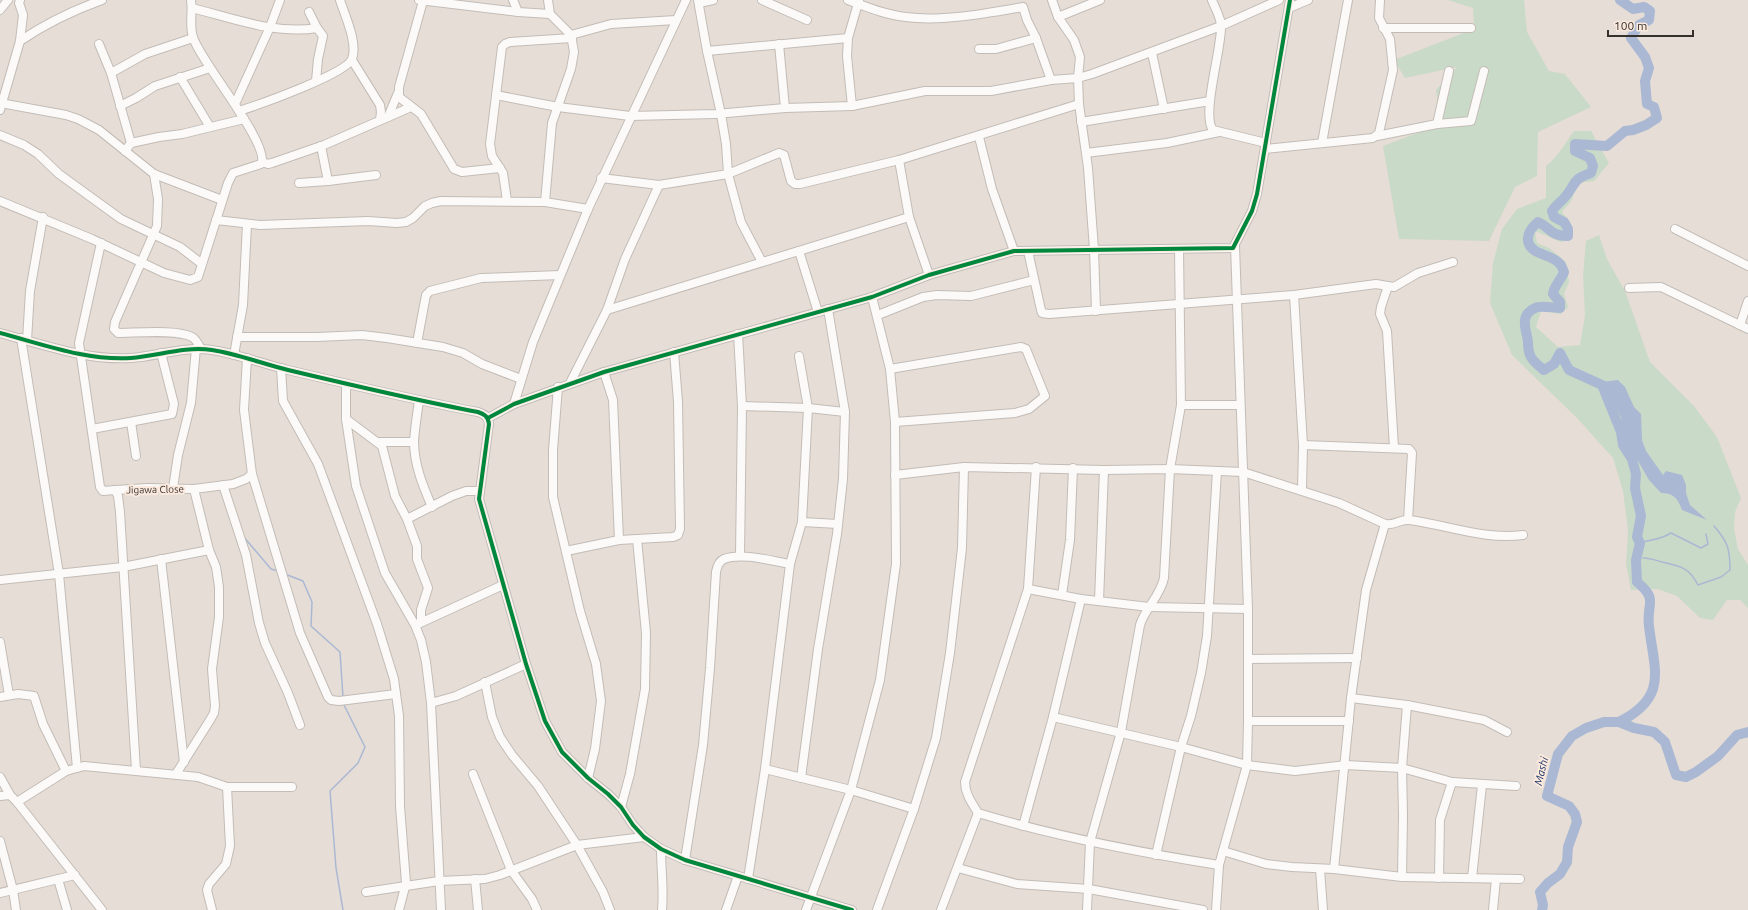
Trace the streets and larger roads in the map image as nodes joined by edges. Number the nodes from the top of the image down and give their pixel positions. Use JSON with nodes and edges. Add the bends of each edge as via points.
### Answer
{"nodes":[{"id":1,"x":8,"y":0,"type":"edge"},
{"id":2,"x":20,"y":0,"type":"edge"},
{"id":3,"x":102,"y":0,"type":"edge"},
{"id":4,"x":280,"y":0,"type":"edge"},
{"id":5,"x":340,"y":0,"type":"edge"},
{"id":6,"x":421,"y":0,"type":"edge"},
{"id":7,"x":513,"y":0,"type":"edge"},
{"id":8,"x":548,"y":0,"type":"edge"},
{"id":9,"x":686,"y":0,"type":"edge"},
{"id":10,"x":713,"y":0,"type":"edge"},
{"id":11,"x":762,"y":0,"type":"edge"},
{"id":12,"x":848,"y":0,"type":"edge"},
{"id":13,"x":1052,"y":0,"type":"edge"},
{"id":14,"x":1100,"y":0,"type":"edge"},
{"id":15,"x":1212,"y":0,"type":"edge"},
{"id":16,"x":1279,"y":0,"type":"edge"},
{"id":17,"x":1308,"y":0,"type":"edge"},
{"id":18,"x":1348,"y":0,"type":"edge"},
{"id":19,"x":1380,"y":0,"type":"edge"},
{"id":20,"x":699,"y":1,"type":"edge"},
{"id":21,"x":859,"y":2,"type":"edge"},
{"id":22,"x":192,"y":4,"type":"edge"},
{"id":23,"x":1021,"y":4,"type":"edge"},
{"id":24,"x":1289,"y":4,"type":"edge"},
{"id":25,"x":0,"y":10,"type":"edge"},
{"id":26,"x":309,"y":12,"type":"dead end"},
{"id":27,"x":518,"y":12,"type":"junction"},
{"id":28,"x":550,"y":14,"type":"junction"},
{"id":29,"x":1058,"y":16,"type":"junction"},
{"id":30,"x":676,"y":20,"type":"junction"},
{"id":31,"x":808,"y":20,"type":"dead end"},
{"id":32,"x":1222,"y":26,"type":"junction"},
{"id":33,"x":270,"y":27,"type":"junction"},
{"id":34,"x":317,"y":28,"type":"junction"},
{"id":35,"x":1383,"y":28,"type":"junction"},
{"id":36,"x":1471,"y":28,"type":"dead end"},
{"id":37,"x":571,"y":37,"type":"junction"},
{"id":38,"x":193,"y":38,"type":"junction"},
{"id":39,"x":848,"y":38,"type":"junction"},
{"id":40,"x":1036,"y":38,"type":"junction"},
{"id":41,"x":20,"y":41,"type":"junction"},
{"id":42,"x":99,"y":44,"type":"dead end"},
{"id":43,"x":779,"y":44,"type":"junction"},
{"id":44,"x":979,"y":50,"type":"dead end"},
{"id":45,"x":707,"y":51,"type":"junction"},
{"id":46,"x":1152,"y":53,"type":"junction"},
{"id":47,"x":352,"y":60,"type":"junction"},
{"id":48,"x":210,"y":68,"type":"junction"},
{"id":49,"x":1449,"y":71,"type":"dead end"},
{"id":50,"x":1484,"y":71,"type":"dead end"},
{"id":51,"x":111,"y":73,"type":"junction"},
{"id":52,"x":180,"y":77,"type":"junction"},
{"id":53,"x":1078,"y":78,"type":"junction"},
{"id":54,"x":1050,"y":80,"type":"junction"},
{"id":55,"x":316,"y":81,"type":"junction"},
{"id":56,"x":398,"y":93,"type":"junction"},
{"id":57,"x":496,"y":95,"type":"junction"},
{"id":58,"x":1210,"y":102,"type":"junction"},
{"id":59,"x":234,"y":104,"type":"junction"},
{"id":60,"x":1079,"y":104,"type":"junction"},
{"id":61,"x":1,"y":105,"type":"edge"},
{"id":62,"x":380,"y":105,"type":"junction"},
{"id":63,"x":120,"y":106,"type":"junction"},
{"id":64,"x":852,"y":106,"type":"junction"},
{"id":65,"x":411,"y":107,"type":"junction"},
{"id":66,"x":558,"y":107,"type":"junction"},
{"id":67,"x":785,"y":108,"type":"junction"},
{"id":68,"x":1164,"y":109,"type":"junction"},
{"id":69,"x":239,"y":111,"type":"junction"},
{"id":70,"x":392,"y":113,"type":"junction"},
{"id":71,"x":721,"y":114,"type":"junction"},
{"id":72,"x":630,"y":116,"type":"junction"},
{"id":73,"x":244,"y":119,"type":"junction"},
{"id":74,"x":380,"y":120,"type":"junction"},
{"id":75,"x":1081,"y":122,"type":"junction"},
{"id":76,"x":1437,"y":124,"type":"junction"},
{"id":77,"x":210,"y":127,"type":"junction"},
{"id":78,"x":1219,"y":132,"type":"junction"},
{"id":79,"x":0,"y":135,"type":"edge"},
{"id":80,"x":1377,"y":136,"type":"junction"},
{"id":81,"x":979,"y":137,"type":"junction"},
{"id":82,"x":131,"y":143,"type":"junction"},
{"id":83,"x":1322,"y":143,"type":"junction"},
{"id":84,"x":321,"y":146,"type":"junction"},
{"id":85,"x":1265,"y":146,"type":"junction"},
{"id":86,"x":125,"y":151,"type":"junction"},
{"id":87,"x":1086,"y":153,"type":"junction"},
{"id":88,"x":899,"y":160,"type":"junction"},
{"id":89,"x":262,"y":162,"type":"junction"},
{"id":90,"x":500,"y":168,"type":"junction"},
{"id":91,"x":154,"y":174,"type":"junction"},
{"id":92,"x":728,"y":174,"type":"junction"},
{"id":93,"x":376,"y":175,"type":"dead end"},
{"id":94,"x":601,"y":178,"type":"junction"},
{"id":95,"x":328,"y":181,"type":"junction"},
{"id":96,"x":299,"y":183,"type":"dead end"},
{"id":97,"x":659,"y":185,"type":"junction"},
{"id":98,"x":222,"y":200,"type":"junction"},
{"id":99,"x":0,"y":201,"type":"edge"},
{"id":100,"x":508,"y":201,"type":"junction"},
{"id":101,"x":545,"y":202,"type":"junction"},
{"id":102,"x":588,"y":209,"type":"junction"},
{"id":103,"x":43,"y":217,"type":"junction"},
{"id":104,"x":909,"y":217,"type":"junction"},
{"id":105,"x":216,"y":220,"type":"junction"},
{"id":106,"x":247,"y":224,"type":"junction"},
{"id":107,"x":1675,"y":229,"type":"dead end"},
{"id":108,"x":154,"y":235,"type":"junction"},
{"id":109,"x":101,"y":243,"type":"junction"},
{"id":110,"x":1235,"y":246,"type":"junction"},
{"id":111,"x":1094,"y":249,"type":"junction"},
{"id":112,"x":1178,"y":249,"type":"junction"},
{"id":113,"x":799,"y":251,"type":"junction"},
{"id":114,"x":1028,"y":251,"type":"junction"},
{"id":115,"x":1014,"y":252,"type":"junction"},
{"id":116,"x":140,"y":262,"type":"junction"},
{"id":117,"x":762,"y":262,"type":"junction"},
{"id":118,"x":1453,"y":262,"type":"dead end"},
{"id":119,"x":202,"y":264,"type":"junction"},
{"id":120,"x":1748,"y":266,"type":"edge"},
{"id":121,"x":560,"y":275,"type":"junction"},
{"id":122,"x":929,"y":275,"type":"junction"},
{"id":123,"x":1034,"y":280,"type":"junction"},
{"id":124,"x":1388,"y":286,"type":"junction"},
{"id":125,"x":1629,"y":288,"type":"dead end"},
{"id":126,"x":1294,"y":295,"type":"junction"},
{"id":127,"x":872,"y":297,"type":"junction"},
{"id":128,"x":1237,"y":300,"type":"junction"},
{"id":129,"x":1748,"y":301,"type":"edge"},
{"id":130,"x":1179,"y":304,"type":"junction"},
{"id":131,"x":828,"y":309,"type":"junction"},
{"id":132,"x":607,"y":310,"type":"junction"},
{"id":133,"x":1096,"y":311,"type":"junction"},
{"id":134,"x":818,"y":312,"type":"junction"},
{"id":135,"x":878,"y":315,"type":"junction"},
{"id":136,"x":1740,"y":325,"type":"junction"},
{"id":137,"x":1748,"y":329,"type":"edge"},
{"id":138,"x":0,"y":333,"type":"edge"},
{"id":139,"x":738,"y":334,"type":"junction"},
{"id":140,"x":237,"y":337,"type":"junction"},
{"id":141,"x":24,"y":339,"type":"junction"},
{"id":142,"x":417,"y":343,"type":"junction"},
{"id":143,"x":199,"y":348,"type":"junction"},
{"id":144,"x":674,"y":352,"type":"junction"},
{"id":145,"x":161,"y":353,"type":"junction"},
{"id":146,"x":80,"y":354,"type":"junction"},
{"id":147,"x":234,"y":355,"type":"junction"},
{"id":148,"x":799,"y":356,"type":"dead end"},
{"id":149,"x":247,"y":358,"type":"junction"},
{"id":150,"x":281,"y":368,"type":"junction"},
{"id":151,"x":890,"y":369,"type":"junction"},
{"id":152,"x":604,"y":372,"type":"junction"},
{"id":153,"x":522,"y":378,"type":"junction"},
{"id":154,"x":570,"y":383,"type":"junction"},
{"id":155,"x":346,"y":384,"type":"junction"},
{"id":156,"x":558,"y":387,"type":"junction"},
{"id":157,"x":419,"y":401,"type":"junction"},
{"id":158,"x":514,"y":404,"type":"junction"},
{"id":159,"x":1181,"y":404,"type":"junction"},
{"id":160,"x":1240,"y":405,"type":"junction"},
{"id":161,"x":742,"y":406,"type":"junction"},
{"id":162,"x":808,"y":408,"type":"junction"},
{"id":163,"x":845,"y":412,"type":"junction"},
{"id":164,"x":488,"y":418,"type":"junction"},
{"id":165,"x":346,"y":419,"type":"junction"},
{"id":166,"x":131,"y":422,"type":"junction"},
{"id":167,"x":895,"y":422,"type":"junction"},
{"id":168,"x":92,"y":429,"type":"junction"},
{"id":169,"x":378,"y":442,"type":"junction"},
{"id":170,"x":414,"y":442,"type":"junction"},
{"id":171,"x":1303,"y":445,"type":"junction"},
{"id":172,"x":1394,"y":448,"type":"junction"},
{"id":173,"x":136,"y":456,"type":"dead end"},
{"id":174,"x":964,"y":467,"type":"junction"},
{"id":175,"x":1036,"y":467,"type":"junction"},
{"id":176,"x":1073,"y":468,"type":"junction"},
{"id":177,"x":1170,"y":469,"type":"junction"},
{"id":178,"x":1104,"y":470,"type":"junction"},
{"id":179,"x":1217,"y":471,"type":"junction"},
{"id":180,"x":1243,"y":472,"type":"junction"},
{"id":181,"x":252,"y":474,"type":"junction"},
{"id":182,"x":895,"y":475,"type":"junction"},
{"id":183,"x":223,"y":485,"type":"junction"},
{"id":184,"x":173,"y":488,"type":"junction"},
{"id":185,"x":194,"y":489,"type":"junction"},
{"id":186,"x":115,"y":490,"type":"junction"},
{"id":187,"x":1302,"y":490,"type":"junction"},
{"id":188,"x":478,"y":491,"type":"junction"},
{"id":189,"x":432,"y":507,"type":"junction"},
{"id":190,"x":407,"y":519,"type":"junction"},
{"id":191,"x":1408,"y":520,"type":"junction"},
{"id":192,"x":802,"y":522,"type":"junction"},
{"id":193,"x":838,"y":524,"type":"junction"},
{"id":194,"x":1385,"y":524,"type":"junction"},
{"id":195,"x":1522,"y":535,"type":"dead end"},
{"id":196,"x":637,"y":539,"type":"junction"},
{"id":197,"x":619,"y":540,"type":"junction"},
{"id":198,"x":209,"y":550,"type":"junction"},
{"id":199,"x":566,"y":551,"type":"junction"},
{"id":200,"x":740,"y":556,"type":"junction"},
{"id":201,"x":161,"y":559,"type":"junction"},
{"id":202,"x":790,"y":564,"type":"junction"},
{"id":203,"x":123,"y":567,"type":"junction"},
{"id":204,"x":59,"y":574,"type":"junction"},
{"id":205,"x":0,"y":580,"type":"edge"},
{"id":206,"x":503,"y":585,"type":"junction"},
{"id":207,"x":1028,"y":589,"type":"junction"},
{"id":208,"x":1062,"y":595,"type":"junction"},
{"id":209,"x":1081,"y":599,"type":"junction"},
{"id":210,"x":1099,"y":601,"type":"junction"},
{"id":211,"x":1149,"y":607,"type":"junction"},
{"id":212,"x":1209,"y":608,"type":"junction"},
{"id":213,"x":1248,"y":609,"type":"junction"},
{"id":214,"x":418,"y":624,"type":"junction"},
{"id":215,"x":0,"y":642,"type":"edge"},
{"id":216,"x":1356,"y":658,"type":"junction"},
{"id":217,"x":1249,"y":659,"type":"junction"},
{"id":218,"x":526,"y":664,"type":"junction"},
{"id":219,"x":485,"y":682,"type":"junction"},
{"id":220,"x":9,"y":694,"type":"junction"},
{"id":221,"x":396,"y":694,"type":"junction"},
{"id":222,"x":0,"y":697,"type":"edge"},
{"id":223,"x":1351,"y":698,"type":"junction"},
{"id":224,"x":431,"y":703,"type":"junction"},
{"id":225,"x":1407,"y":705,"type":"junction"},
{"id":226,"x":1053,"y":718,"type":"junction"},
{"id":227,"x":1248,"y":721,"type":"junction"},
{"id":228,"x":1349,"y":721,"type":"junction"},
{"id":229,"x":300,"y":725,"type":"dead end"},
{"id":230,"x":1121,"y":732,"type":"junction"},
{"id":231,"x":1507,"y":732,"type":"dead end"},
{"id":232,"x":1181,"y":747,"type":"junction"},
{"id":233,"x":184,"y":762,"type":"junction"},
{"id":234,"x":1247,"y":765,"type":"junction"},
{"id":235,"x":1346,"y":765,"type":"junction"},
{"id":236,"x":76,"y":768,"type":"junction"},
{"id":237,"x":1402,"y":768,"type":"junction"},
{"id":238,"x":764,"y":769,"type":"junction"},
{"id":239,"x":136,"y":770,"type":"junction"},
{"id":240,"x":66,"y":771,"type":"junction"},
{"id":241,"x":176,"y":774,"type":"junction"},
{"id":242,"x":473,"y":774,"type":"dead end"},
{"id":243,"x":0,"y":776,"type":"edge"},
{"id":244,"x":588,"y":778,"type":"junction"},
{"id":245,"x":801,"y":778,"type":"junction"},
{"id":246,"x":1452,"y":782,"type":"junction"},
{"id":247,"x":1482,"y":785,"type":"junction"},
{"id":248,"x":1516,"y":786,"type":"dead end"},
{"id":249,"x":227,"y":787,"type":"junction"},
{"id":250,"x":292,"y":787,"type":"dead end"},
{"id":251,"x":850,"y":790,"type":"junction"},
{"id":252,"x":10,"y":795,"type":"junction"},
{"id":253,"x":0,"y":796,"type":"edge"},
{"id":254,"x":17,"y":802,"type":"junction"},
{"id":255,"x":621,"y":806,"type":"junction"},
{"id":256,"x":914,"y":809,"type":"junction"},
{"id":257,"x":978,"y":813,"type":"junction"},
{"id":258,"x":1023,"y":826,"type":"junction"},
{"id":259,"x":644,"y":837,"type":"junction"},
{"id":260,"x":0,"y":841,"type":"edge"},
{"id":261,"x":1090,"y":842,"type":"junction"},
{"id":262,"x":577,"y":845,"type":"junction"},
{"id":263,"x":661,"y":849,"type":"junction"},
{"id":264,"x":1223,"y":851,"type":"junction"},
{"id":265,"x":1156,"y":855,"type":"junction"},
{"id":266,"x":685,"y":860,"type":"junction"},
{"id":267,"x":1219,"y":865,"type":"junction"},
{"id":268,"x":958,"y":868,"type":"junction"},
{"id":269,"x":1334,"y":868,"type":"junction"},
{"id":270,"x":1320,"y":869,"type":"junction"},
{"id":271,"x":511,"y":870,"type":"junction"},
{"id":272,"x":75,"y":875,"type":"junction"},
{"id":273,"x":738,"y":876,"type":"junction"},
{"id":274,"x":1402,"y":877,"type":"junction"},
{"id":275,"x":1439,"y":878,"type":"junction"},
{"id":276,"x":1472,"y":878,"type":"junction"},
{"id":277,"x":58,"y":879,"type":"junction"},
{"id":278,"x":475,"y":879,"type":"junction"},
{"id":279,"x":748,"y":879,"type":"junction"},
{"id":280,"x":1496,"y":879,"type":"junction"},
{"id":281,"x":1520,"y":879,"type":"dead end"},
{"id":282,"x":440,"y":881,"type":"junction"},
{"id":283,"x":405,"y":887,"type":"junction"},
{"id":284,"x":1089,"y":889,"type":"junction"},
{"id":285,"x":13,"y":890,"type":"junction"},
{"id":286,"x":366,"y":892,"type":"dead end"},
{"id":287,"x":0,"y":893,"type":"edge"},
{"id":288,"x":812,"y":897,"type":"junction"},
{"id":289,"x":16,"y":910,"type":"edge"},
{"id":290,"x":67,"y":910,"type":"edge"},
{"id":291,"x":102,"y":910,"type":"edge"},
{"id":292,"x":212,"y":910,"type":"edge"},
{"id":293,"x":399,"y":910,"type":"edge"},
{"id":294,"x":441,"y":910,"type":"edge"},
{"id":295,"x":478,"y":910,"type":"edge"},
{"id":296,"x":537,"y":910,"type":"edge"},
{"id":297,"x":610,"y":910,"type":"edge"},
{"id":298,"x":662,"y":910,"type":"edge"},
{"id":299,"x":726,"y":910,"type":"edge"},
{"id":300,"x":806,"y":910,"type":"edge"},
{"id":301,"x":852,"y":910,"type":"edge"},
{"id":302,"x":876,"y":910,"type":"edge"},
{"id":303,"x":941,"y":910,"type":"edge"},
{"id":304,"x":1087,"y":910,"type":"edge"},
{"id":305,"x":1203,"y":910,"type":"edge"},
{"id":306,"x":1216,"y":910,"type":"edge"},
{"id":307,"x":1323,"y":910,"type":"edge"},
{"id":308,"x":1492,"y":910,"type":"edge"}],
"edges":[{"from":1,"to":25,"type":"street"},
{"from":2,"to":41,"type":"street","via":[[23,15]]},
{"from":3,"to":41,"type":"street","via":[[35,30]]},
{"from":4,"to":33,"type":"street"},
{"from":5,"to":47,"type":"street","via":[[352,37]]},
{"from":6,"to":27,"type":"street"},
{"from":6,"to":56,"type":"street"},
{"from":7,"to":27,"type":"street"},
{"from":8,"to":28,"type":"street"},
{"from":9,"to":30,"type":"street"},
{"from":10,"to":20,"type":"street"},
{"from":11,"to":31,"type":"street"},
{"from":12,"to":21,"type":"street"},
{"from":13,"to":29,"type":"street"},
{"from":14,"to":29,"type":"street"},
{"from":15,"to":32,"type":"street"},
{"from":16,"to":32,"type":"street"},
{"from":17,"to":24,"type":"street"},
{"from":18,"to":83,"type":"street"},
{"from":19,"to":35,"type":"street"},
{"from":20,"to":45,"type":"street"},
{"from":21,"to":23,"type":"street","via":[[867,8],[907,18],[978,15]]},
{"from":21,"to":39,"type":"street"},
{"from":22,"to":33,"type":"street"},
{"from":22,"to":38,"type":"street"},
{"from":23,"to":40,"type":"street"},
{"from":24,"to":85,"type":"street"},
{"from":26,"to":34,"type":"street"},
{"from":27,"to":28,"type":"street"},
{"from":28,"to":37,"type":"street","via":[[561,23]]},
{"from":29,"to":53,"type":"street","via":[[1078,48]]},
{"from":30,"to":37,"type":"street","via":[[611,24]]},
{"from":30,"to":72,"type":"street"},
{"from":32,"to":46,"type":"street"},
{"from":32,"to":58,"type":"street"},
{"from":33,"to":34,"type":"street","via":[[300,31]]},
{"from":33,"to":59,"type":"street"},
{"from":34,"to":55,"type":"street","via":[[323,36]]},
{"from":35,"to":36,"type":"street"},
{"from":35,"to":80,"type":"street","via":[[1390,39],[1393,70]]},
{"from":37,"to":57,"type":"street","via":[[505,44],[502,47]]},
{"from":37,"to":66,"type":"street","via":[[574,52],[571,69]]},
{"from":38,"to":48,"type":"street"},
{"from":38,"to":51,"type":"street","via":[[145,54]]},
{"from":39,"to":43,"type":"street"},
{"from":39,"to":64,"type":"street","via":[[847,56]]},
{"from":40,"to":44,"type":"street","via":[[996,49]]},
{"from":40,"to":54,"type":"street"},
{"from":41,"to":61,"type":"street"},
{"from":42,"to":51,"type":"street"},
{"from":43,"to":45,"type":"street"},
{"from":43,"to":67,"type":"street"},
{"from":45,"to":71,"type":"street"},
{"from":46,"to":53,"type":"street"},
{"from":46,"to":68,"type":"street"},
{"from":47,"to":55,"type":"street","via":[[334,73]]},
{"from":47,"to":62,"type":"street"},
{"from":48,"to":52,"type":"street"},
{"from":48,"to":59,"type":"street"},
{"from":49,"to":76,"type":"street"},
{"from":50,"to":76,"type":"street","via":[[1471,121]]},
{"from":51,"to":63,"type":"street"},
{"from":52,"to":63,"type":"street","via":[[155,86]]},
{"from":52,"to":77,"type":"street"},
{"from":53,"to":54,"type":"street"},
{"from":53,"to":60,"type":"street"},
{"from":54,"to":64,"type":"street","via":[[991,91],[925,90]]},
{"from":55,"to":69,"type":"street","via":[[276,99]]},
{"from":56,"to":65,"type":"street"},
{"from":56,"to":70,"type":"street"},
{"from":57,"to":66,"type":"street"},
{"from":57,"to":90,"type":"street","via":[[490,144],[492,156]]},
{"from":58,"to":68,"type":"street"},
{"from":58,"to":78,"type":"street","via":[[1210,125],[1213,130]]},
{"from":59,"to":69,"type":"street"},
{"from":60,"to":75,"type":"street"},
{"from":60,"to":81,"type":"street"},
{"from":61,"to":86,"type":"street","via":[[78,119],[99,130]]},
{"from":62,"to":70,"type":"street"},
{"from":62,"to":74,"type":"street"},
{"from":63,"to":82,"type":"street"},
{"from":64,"to":67,"type":"street"},
{"from":65,"to":70,"type":"street"},
{"from":65,"to":90,"type":"street","via":[[421,114],[454,169],[462,172]]},
{"from":66,"to":72,"type":"street"},
{"from":66,"to":101,"type":"street","via":[[552,123]]},
{"from":67,"to":71,"type":"street"},
{"from":68,"to":75,"type":"street"},
{"from":69,"to":73,"type":"street"},
{"from":70,"to":74,"type":"street"},
{"from":71,"to":72,"type":"street"},
{"from":71,"to":92,"type":"street"},
{"from":72,"to":94,"type":"street"},
{"from":73,"to":77,"type":"street"},
{"from":73,"to":89,"type":"street"},
{"from":74,"to":84,"type":"street"},
{"from":75,"to":87,"type":"street"},
{"from":76,"to":80,"type":"street"},
{"from":77,"to":82,"type":"street"},
{"from":78,"to":85,"type":"street"},
{"from":78,"to":87,"type":"street","via":[[1167,143]]},
{"from":79,"to":108,"type":"street","via":[[38,154],[59,174],[120,219]]},
{"from":80,"to":83,"type":"street"},
{"from":81,"to":88,"type":"street"},
{"from":81,"to":115,"type":"street","via":[[992,189]]},
{"from":82,"to":86,"type":"street"},
{"from":83,"to":85,"type":"street"},
{"from":84,"to":89,"type":"street","via":[[272,163]]},
{"from":84,"to":95,"type":"street"},
{"from":85,"to":110,"type":"street","via":[[1252,211]]},
{"from":86,"to":91,"type":"street"},
{"from":87,"to":111,"type":"street"},
{"from":88,"to":92,"type":"street","via":[[795,184],[791,181],[784,155],[777,153]]},
{"from":88,"to":104,"type":"street"},
{"from":89,"to":98,"type":"street","via":[[233,173]]},
{"from":90,"to":100,"type":"street"},
{"from":91,"to":98,"type":"street"},
{"from":91,"to":108,"type":"street","via":[[158,214]]},
{"from":92,"to":97,"type":"street"},
{"from":92,"to":117,"type":"street","via":[[741,222]]},
{"from":93,"to":95,"type":"street"},
{"from":94,"to":97,"type":"street"},
{"from":94,"to":102,"type":"street"},
{"from":95,"to":96,"type":"street"},
{"from":97,"to":132,"type":"street","via":[[625,259]]},
{"from":98,"to":105,"type":"street"},
{"from":99,"to":103,"type":"street"},
{"from":100,"to":101,"type":"street"},
{"from":100,"to":106,"type":"street","via":[[441,200],[424,206],[406,222],[397,223],[368,221]]},
{"from":101,"to":102,"type":"street"},
{"from":102,"to":121,"type":"street"},
{"from":103,"to":109,"type":"street"},
{"from":103,"to":141,"type":"street"},
{"from":104,"to":113,"type":"street"},
{"from":104,"to":122,"type":"street"},
{"from":105,"to":106,"type":"street"},
{"from":105,"to":119,"type":"street"},
{"from":106,"to":140,"type":"street","via":[[243,306]]},
{"from":107,"to":120,"type":"street"},
{"from":108,"to":116,"type":"street"},
{"from":108,"to":119,"type":"street","via":[[180,247]]},
{"from":109,"to":116,"type":"street"},
{"from":109,"to":146,"type":"street","via":[[80,334]]},
{"from":110,"to":112,"type":"street","via":[[1230,249]]},
{"from":110,"to":128,"type":"street"},
{"from":111,"to":112,"type":"street"},
{"from":111,"to":114,"type":"street"},
{"from":111,"to":133,"type":"street"},
{"from":112,"to":130,"type":"street"},
{"from":113,"to":117,"type":"street"},
{"from":113,"to":134,"type":"street"},
{"from":114,"to":115,"type":"street"},
{"from":114,"to":123,"type":"street"},
{"from":115,"to":122,"type":"street"},
{"from":116,"to":119,"type":"street","via":[[164,273],[190,280],[198,277]]},
{"from":116,"to":143,"type":"street","via":[[115,322],[115,331],[188,334],[194,338]]},
{"from":117,"to":132,"type":"street"},
{"from":118,"to":124,"type":"street","via":[[1408,278],[1394,287]]},
{"from":121,"to":142,"type":"street","via":[[481,278],[430,291],[426,294]]},
{"from":121,"to":153,"type":"street","via":[[533,342]]},
{"from":122,"to":127,"type":"street"},
{"from":123,"to":133,"type":"street","via":[[1042,313]]},
{"from":123,"to":135,"type":"street","via":[[971,296],[937,294],[923,297]]},
{"from":124,"to":126,"type":"street","via":[[1376,284]]},
{"from":124,"to":172,"type":"street","via":[[1380,314],[1387,331]]},
{"from":125,"to":136,"type":"street","via":[[1662,287]]},
{"from":126,"to":128,"type":"street"},
{"from":126,"to":171,"type":"street"},
{"from":127,"to":131,"type":"street"},
{"from":127,"to":135,"type":"street"},
{"from":128,"to":130,"type":"street"},
{"from":128,"to":160,"type":"street"},
{"from":129,"to":136,"type":"street"},
{"from":130,"to":133,"type":"street"},
{"from":130,"to":159,"type":"street"},
{"from":131,"to":134,"type":"street"},
{"from":131,"to":163,"type":"street"},
{"from":132,"to":154,"type":"street"},
{"from":134,"to":139,"type":"street"},
{"from":135,"to":151,"type":"street"},
{"from":136,"to":137,"type":"street"},
{"from":138,"to":141,"type":"street"},
{"from":139,"to":144,"type":"street"},
{"from":139,"to":161,"type":"street"},
{"from":140,"to":142,"type":"street","via":[[362,335]]},
{"from":140,"to":147,"type":"street"},
{"from":141,"to":146,"type":"street"},
{"from":141,"to":204,"type":"street"},
{"from":142,"to":153,"type":"street","via":[[463,353],[482,364]]},
{"from":143,"to":145,"type":"street"},
{"from":143,"to":147,"type":"street"},
{"from":143,"to":184,"type":"street","via":[[191,403]]},
{"from":144,"to":152,"type":"street"},
{"from":144,"to":196,"type":"street","via":[[678,402],[679,532],[674,537]]},
{"from":145,"to":146,"type":"street","via":[[124,358]]},
{"from":145,"to":166,"type":"street","via":[[174,404],[172,414]]},
{"from":146,"to":168,"type":"street"},
{"from":147,"to":149,"type":"street"},
{"from":148,"to":162,"type":"street"},
{"from":149,"to":150,"type":"street"},
{"from":149,"to":181,"type":"street","via":[[244,410]]},
{"from":150,"to":155,"type":"street"},
{"from":150,"to":221,"type":"street","via":[[282,401],[318,464],[377,624]]},
{"from":151,"to":167,"type":"street"},
{"from":151,"to":167,"type":"street","via":[[1022,347],[1026,349],[1045,396],[1029,408],[1015,413]]},
{"from":152,"to":154,"type":"street"},
{"from":152,"to":197,"type":"street","via":[[612,400]]},
{"from":153,"to":158,"type":"street"},
{"from":154,"to":156,"type":"street"},
{"from":155,"to":157,"type":"street"},
{"from":155,"to":165,"type":"street"},
{"from":156,"to":158,"type":"street"},
{"from":156,"to":199,"type":"street","via":[[552,481],[553,497]]},
{"from":157,"to":164,"type":"street","via":[[478,412]]},
{"from":157,"to":170,"type":"street"},
{"from":158,"to":164,"type":"street"},
{"from":159,"to":160,"type":"street"},
{"from":159,"to":177,"type":"street"},
{"from":160,"to":180,"type":"street"},
{"from":161,"to":162,"type":"street"},
{"from":161,"to":200,"type":"street"},
{"from":162,"to":163,"type":"street"},
{"from":162,"to":192,"type":"street"},
{"from":163,"to":193,"type":"street","via":[[843,478]]},
{"from":164,"to":188,"type":"street","via":[[488,435]]},
{"from":165,"to":169,"type":"street"},
{"from":165,"to":214,"type":"street","via":[[356,486],[385,573]]},
{"from":166,"to":168,"type":"street"},
{"from":166,"to":173,"type":"street"},
{"from":167,"to":182,"type":"street"},
{"from":168,"to":186,"type":"street","via":[[100,487],[103,491]]},
{"from":169,"to":170,"type":"street"},
{"from":169,"to":190,"type":"street","via":[[382,446],[395,496]]},
{"from":170,"to":189,"type":"street","via":[[421,482]]},
{"from":171,"to":172,"type":"street"},
{"from":171,"to":187,"type":"street"},
{"from":172,"to":191,"type":"street","via":[[1410,449],[1412,453]]},
{"from":174,"to":175,"type":"street"},
{"from":174,"to":182,"type":"street"},
{"from":174,"to":256,"type":"street","via":[[962,548],[950,653],[936,738]]},
{"from":175,"to":176,"type":"street"},
{"from":175,"to":207,"type":"street"},
{"from":176,"to":178,"type":"street"},
{"from":176,"to":208,"type":"street","via":[[1070,540]]},
{"from":177,"to":178,"type":"street"},
{"from":177,"to":179,"type":"street"},
{"from":177,"to":211,"type":"street","via":[[1164,578],[1161,589]]},
{"from":178,"to":210,"type":"street"},
{"from":179,"to":180,"type":"street"},
{"from":179,"to":212,"type":"street"},
{"from":180,"to":187,"type":"street"},
{"from":180,"to":213,"type":"street"},
{"from":181,"to":183,"type":"street","name":"Jigawa Close","via":[[240,482]]},
{"from":181,"to":221,"type":"street","via":[[298,627],[328,697],[340,701]]},
{"from":182,"to":251,"type":"street","via":[[896,564],[880,680]]},
{"from":183,"to":185,"type":"street","name":"Jigawa Close"},
{"from":183,"to":229,"type":"street","via":[[246,555],[265,643]]},
{"from":184,"to":185,"type":"street","name":"Jigawa Close"},
{"from":184,"to":186,"type":"street","name":"Jigawa Close"},
{"from":185,"to":198,"type":"street"},
{"from":186,"to":203,"type":"street","via":[[120,512]]},
{"from":187,"to":194,"type":"street"},
{"from":188,"to":189,"type":"street","via":[[466,491]]},
{"from":188,"to":206,"type":"street","via":[[478,499]]},
{"from":189,"to":190,"type":"street"},
{"from":190,"to":214,"type":"street","via":[[428,588]]},
{"from":191,"to":194,"type":"street"},
{"from":191,"to":195,"type":"street","via":[[1492,536]]},
{"from":192,"to":193,"type":"street"},
{"from":192,"to":202,"type":"street"},
{"from":193,"to":245,"type":"street"},
{"from":194,"to":216,"type":"street","via":[[1366,590]]},
{"from":196,"to":197,"type":"street"},
{"from":196,"to":255,"type":"street","via":[[646,633],[646,689],[630,774]]},
{"from":197,"to":199,"type":"street"},
{"from":198,"to":201,"type":"street"},
{"from":198,"to":233,"type":"street","via":[[216,567],[219,587],[219,617],[212,669],[214,713]]},
{"from":199,"to":244,"type":"street","via":[[596,664],[601,701],[595,749]]},
{"from":200,"to":202,"type":"street"},
{"from":200,"to":266,"type":"street","via":[[723,559],[718,564],[716,572],[703,745]]},
{"from":201,"to":203,"type":"street"},
{"from":201,"to":233,"type":"street"},
{"from":202,"to":238,"type":"street"},
{"from":203,"to":204,"type":"street"},
{"from":203,"to":239,"type":"street"},
{"from":204,"to":205,"type":"street"},
{"from":204,"to":236,"type":"street"},
{"from":206,"to":214,"type":"street"},
{"from":206,"to":218,"type":"street"},
{"from":207,"to":208,"type":"street"},
{"from":207,"to":257,"type":"street","via":[[965,782],[968,798]]},
{"from":208,"to":209,"type":"street"},
{"from":209,"to":210,"type":"street"},
{"from":209,"to":226,"type":"street"},
{"from":210,"to":211,"type":"street"},
{"from":211,"to":212,"type":"street"},
{"from":211,"to":230,"type":"street","via":[[1140,625]]},
{"from":212,"to":213,"type":"street"},
{"from":212,"to":232,"type":"street","via":[[1201,674]]},
{"from":213,"to":217,"type":"street"},
{"from":214,"to":224,"type":"street"},
{"from":215,"to":220,"type":"street"},
{"from":216,"to":217,"type":"street"},
{"from":216,"to":223,"type":"street"},
{"from":217,"to":227,"type":"street"},
{"from":218,"to":219,"type":"street"},
{"from":218,"to":244,"type":"street","via":[[545,721],[562,752]]},
{"from":219,"to":224,"type":"street","via":[[456,696]]},
{"from":219,"to":262,"type":"street","via":[[492,717],[500,738],[538,786]]},
{"from":220,"to":222,"type":"street"},
{"from":220,"to":240,"type":"street","via":[[35,697],[43,724]]},
{"from":221,"to":283,"type":"street"},
{"from":223,"to":225,"type":"street"},
{"from":223,"to":228,"type":"street"},
{"from":224,"to":282,"type":"street"},
{"from":225,"to":231,"type":"street","via":[[1484,720]]},
{"from":225,"to":237,"type":"street"},
{"from":226,"to":230,"type":"street"},
{"from":226,"to":258,"type":"street"},
{"from":227,"to":228,"type":"street"},
{"from":227,"to":234,"type":"street"},
{"from":228,"to":235,"type":"street"},
{"from":230,"to":232,"type":"street"},
{"from":230,"to":261,"type":"street"},
{"from":232,"to":234,"type":"street"},
{"from":232,"to":265,"type":"street"},
{"from":233,"to":241,"type":"street"},
{"from":234,"to":235,"type":"street","via":[[1295,771]]},
{"from":234,"to":264,"type":"street"},
{"from":235,"to":237,"type":"street"},
{"from":235,"to":269,"type":"street"},
{"from":236,"to":239,"type":"street","via":[[84,766]]},
{"from":236,"to":240,"type":"street"},
{"from":237,"to":246,"type":"street"},
{"from":237,"to":274,"type":"street"},
{"from":238,"to":245,"type":"street"},
{"from":238,"to":279,"type":"street"},
{"from":239,"to":241,"type":"street"},
{"from":240,"to":254,"type":"street"},
{"from":241,"to":249,"type":"street","via":[[198,777]]},
{"from":242,"to":271,"type":"street"},
{"from":243,"to":252,"type":"street"},
{"from":244,"to":255,"type":"street"},
{"from":245,"to":251,"type":"street"},
{"from":246,"to":247,"type":"street"},
{"from":246,"to":275,"type":"street","via":[[1440,820]]},
{"from":247,"to":248,"type":"street"},
{"from":247,"to":276,"type":"street"},
{"from":249,"to":250,"type":"street"},
{"from":249,"to":292,"type":"street","via":[[230,846],[226,864],[207,890]]},
{"from":251,"to":256,"type":"street"},
{"from":251,"to":288,"type":"street"},
{"from":252,"to":253,"type":"street"},
{"from":252,"to":254,"type":"street"},
{"from":254,"to":272,"type":"street"},
{"from":255,"to":259,"type":"street"},
{"from":256,"to":302,"type":"street"},
{"from":257,"to":258,"type":"street"},
{"from":257,"to":268,"type":"street"},
{"from":258,"to":261,"type":"street"},
{"from":259,"to":262,"type":"street"},
{"from":259,"to":263,"type":"street"},
{"from":260,"to":285,"type":"street"},
{"from":261,"to":265,"type":"street"},
{"from":261,"to":284,"type":"street"},
{"from":262,"to":271,"type":"street"},
{"from":262,"to":297,"type":"street"},
{"from":263,"to":266,"type":"street"},
{"from":263,"to":298,"type":"street","via":[[664,892]]},
{"from":264,"to":267,"type":"street"},
{"from":264,"to":270,"type":"street","via":[[1266,864]]},
{"from":265,"to":267,"type":"street"},
{"from":266,"to":273,"type":"street"},
{"from":267,"to":306,"type":"street"},
{"from":268,"to":284,"type":"street","via":[[1017,884]]},
{"from":268,"to":303,"type":"street"},
{"from":269,"to":270,"type":"street"},
{"from":269,"to":274,"type":"street"},
{"from":270,"to":307,"type":"street"},
{"from":271,"to":278,"type":"street","via":[[500,875]]},
{"from":271,"to":296,"type":"street"},
{"from":272,"to":277,"type":"street"},
{"from":272,"to":291,"type":"street"},
{"from":273,"to":279,"type":"street"},
{"from":273,"to":299,"type":"street"},
{"from":274,"to":275,"type":"street"},
{"from":275,"to":276,"type":"street"},
{"from":276,"to":280,"type":"street"},
{"from":277,"to":285,"type":"street"},
{"from":277,"to":290,"type":"street"},
{"from":278,"to":282,"type":"street"},
{"from":278,"to":295,"type":"street"},
{"from":279,"to":288,"type":"street"},
{"from":280,"to":281,"type":"street"},
{"from":280,"to":308,"type":"street"},
{"from":282,"to":283,"type":"street"},
{"from":282,"to":294,"type":"street"},
{"from":283,"to":286,"type":"street"},
{"from":283,"to":293,"type":"street"},
{"from":284,"to":304,"type":"street"},
{"from":284,"to":305,"type":"street"},
{"from":285,"to":287,"type":"street"},
{"from":285,"to":289,"type":"street"},
{"from":288,"to":300,"type":"street"},
{"from":288,"to":301,"type":"street"}]}
